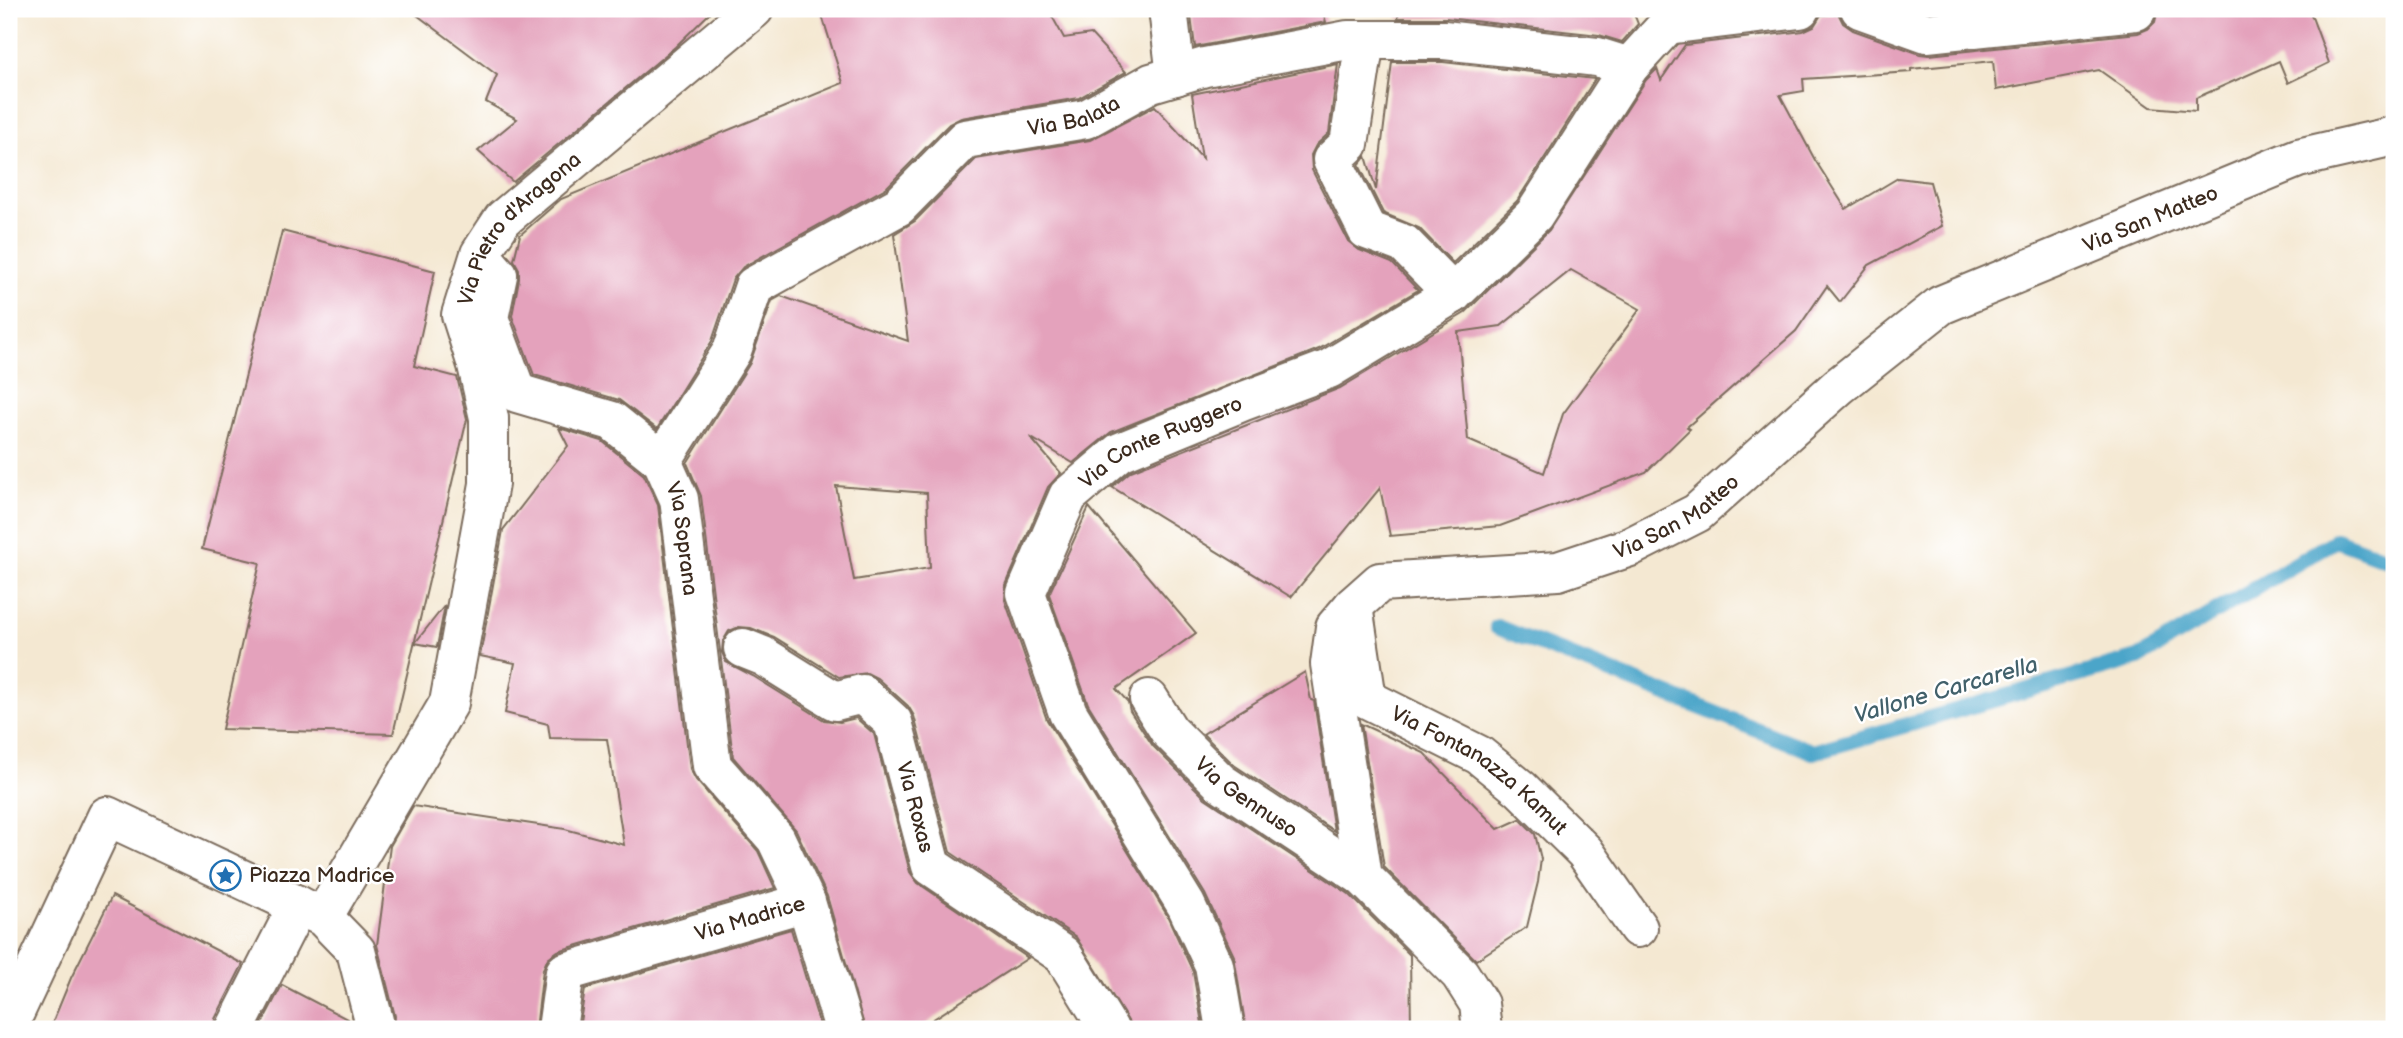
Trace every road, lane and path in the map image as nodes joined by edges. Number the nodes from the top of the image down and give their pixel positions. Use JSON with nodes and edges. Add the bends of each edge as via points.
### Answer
{"nodes":[{"id":1,"x":754,"y":9,"type":"edge"},
{"id":2,"x":1168,"y":9,"type":"edge"},
{"id":3,"x":1800,"y":9,"type":"edge"},
{"id":4,"x":1860,"y":9,"type":"edge"},
{"id":5,"x":2136,"y":9,"type":"edge"},
{"id":6,"x":1674,"y":17,"type":"edge"},
{"id":7,"x":1365,"y":40,"type":"junction"},
{"id":8,"x":1629,"y":67,"type":"junction"},
{"id":9,"x":1176,"y":76,"type":"junction"},
{"id":10,"x":2394,"y":136,"type":"edge"},
{"id":11,"x":480,"y":254,"type":"junction"},
{"id":12,"x":1453,"y":294,"type":"junction"},
{"id":13,"x":662,"y":461,"type":"junction"},
{"id":14,"x":1353,"y":606,"type":"junction"},
{"id":15,"x":743,"y":648,"type":"dead end"},
{"id":16,"x":1149,"y":699,"type":"dead end"},
{"id":17,"x":1363,"y":877,"type":"junction"},
{"id":18,"x":806,"y":902,"type":"junction"},
{"id":19,"x":311,"y":911,"type":"junction"},
{"id":20,"x":1638,"y":928,"type":"dead end"},
{"id":21,"x":9,"y":1024,"type":"edge"},
{"id":22,"x":373,"y":1025,"type":"edge"},
{"id":23,"x":235,"y":1029,"type":"edge"},
{"id":24,"x":557,"y":1029,"type":"edge"},
{"id":25,"x":844,"y":1029,"type":"edge"},
{"id":26,"x":1109,"y":1029,"type":"edge"},
{"id":27,"x":1226,"y":1029,"type":"edge"},
{"id":28,"x":1482,"y":1029,"type":"edge"}],
"edges":[{"from":1,"to":11,"type":"street","name":"Via Pietro d'Aragona","via":[[503,219]]},
{"from":2,"to":9,"type":"street"},
{"from":3,"to":6,"type":"street"},
{"from":4,"to":5,"type":"street","via":[[1927,33]]},
{"from":6,"to":8,"type":"street","name":"Via Conte Ruggero"},
{"from":7,"to":8,"type":"street","name":"Via Balata","via":[[1444,40],[1597,57]]},
{"from":7,"to":9,"type":"street","name":"Via Balata"},
{"from":7,"to":12,"type":"street","via":[[1349,144],[1332,160],[1367,230],[1404,244]]},
{"from":8,"to":12,"type":"street","name":"Via Conte Ruggero","via":[[1534,215]]},
{"from":9,"to":13,"type":"street","name":"Via Balata","via":[[1151,83],[1087,119],[965,139],[899,206],[754,286],[732,351]]},
{"from":10,"to":14,"type":"street","name":"Via San Matteo","via":[[2298,158],[1941,305],[1839,386],[1696,513],[1630,547],[1558,571],[1380,582]]},
{"from":11,"to":13,"type":"street","name":"Via Soprana","via":[[498,275],[489,318],[517,393],[612,421]]},
{"from":11,"to":19,"type":"street","name":"Via Pietro d'Aragona","via":[[461,315],[489,418],[489,484],[449,703],[390,804]]},
{"from":12,"to":27,"type":"street","name":"Via Conte Ruggero","via":[[1329,369],[1120,452],[1068,496],[1026,593],[1068,713],[1186,905],[1214,965]]},
{"from":13,"to":18,"type":"street","name":"Via Soprana","via":[[679,499],[712,766],[776,839]]},
{"from":14,"to":17,"type":"street","name":"Via San Matteo","via":[[1335,627],[1330,664]]},
{"from":14,"to":20,"type":"street","name":"Via Fontanazza Kamut","via":[[1367,699],[1479,755],[1521,789],[1585,852]]},
{"from":15,"to":26,"type":"street","name":"Via Roxas","via":[[835,702],[862,694],[893,722],[931,866],[1063,955]]},
{"from":16,"to":17,"type":"street","name":"Via Gennuso","via":[[1169,731],[1220,782]]},
{"from":17,"to":28,"type":"street","via":[[1461,974],[1479,1003]]},
{"from":18,"to":24,"type":"street","name":"Via Madrice","via":[[565,972]]},
{"from":18,"to":25,"type":"street","name":"Via Madrice"},
{"from":19,"to":21,"type":"street","via":[[107,816]]},
{"from":19,"to":22,"type":"street","via":[[356,951]]},
{"from":19,"to":23,"type":"street","name":"Via Pietro d'Aragona","via":[[263,974]]}]}
